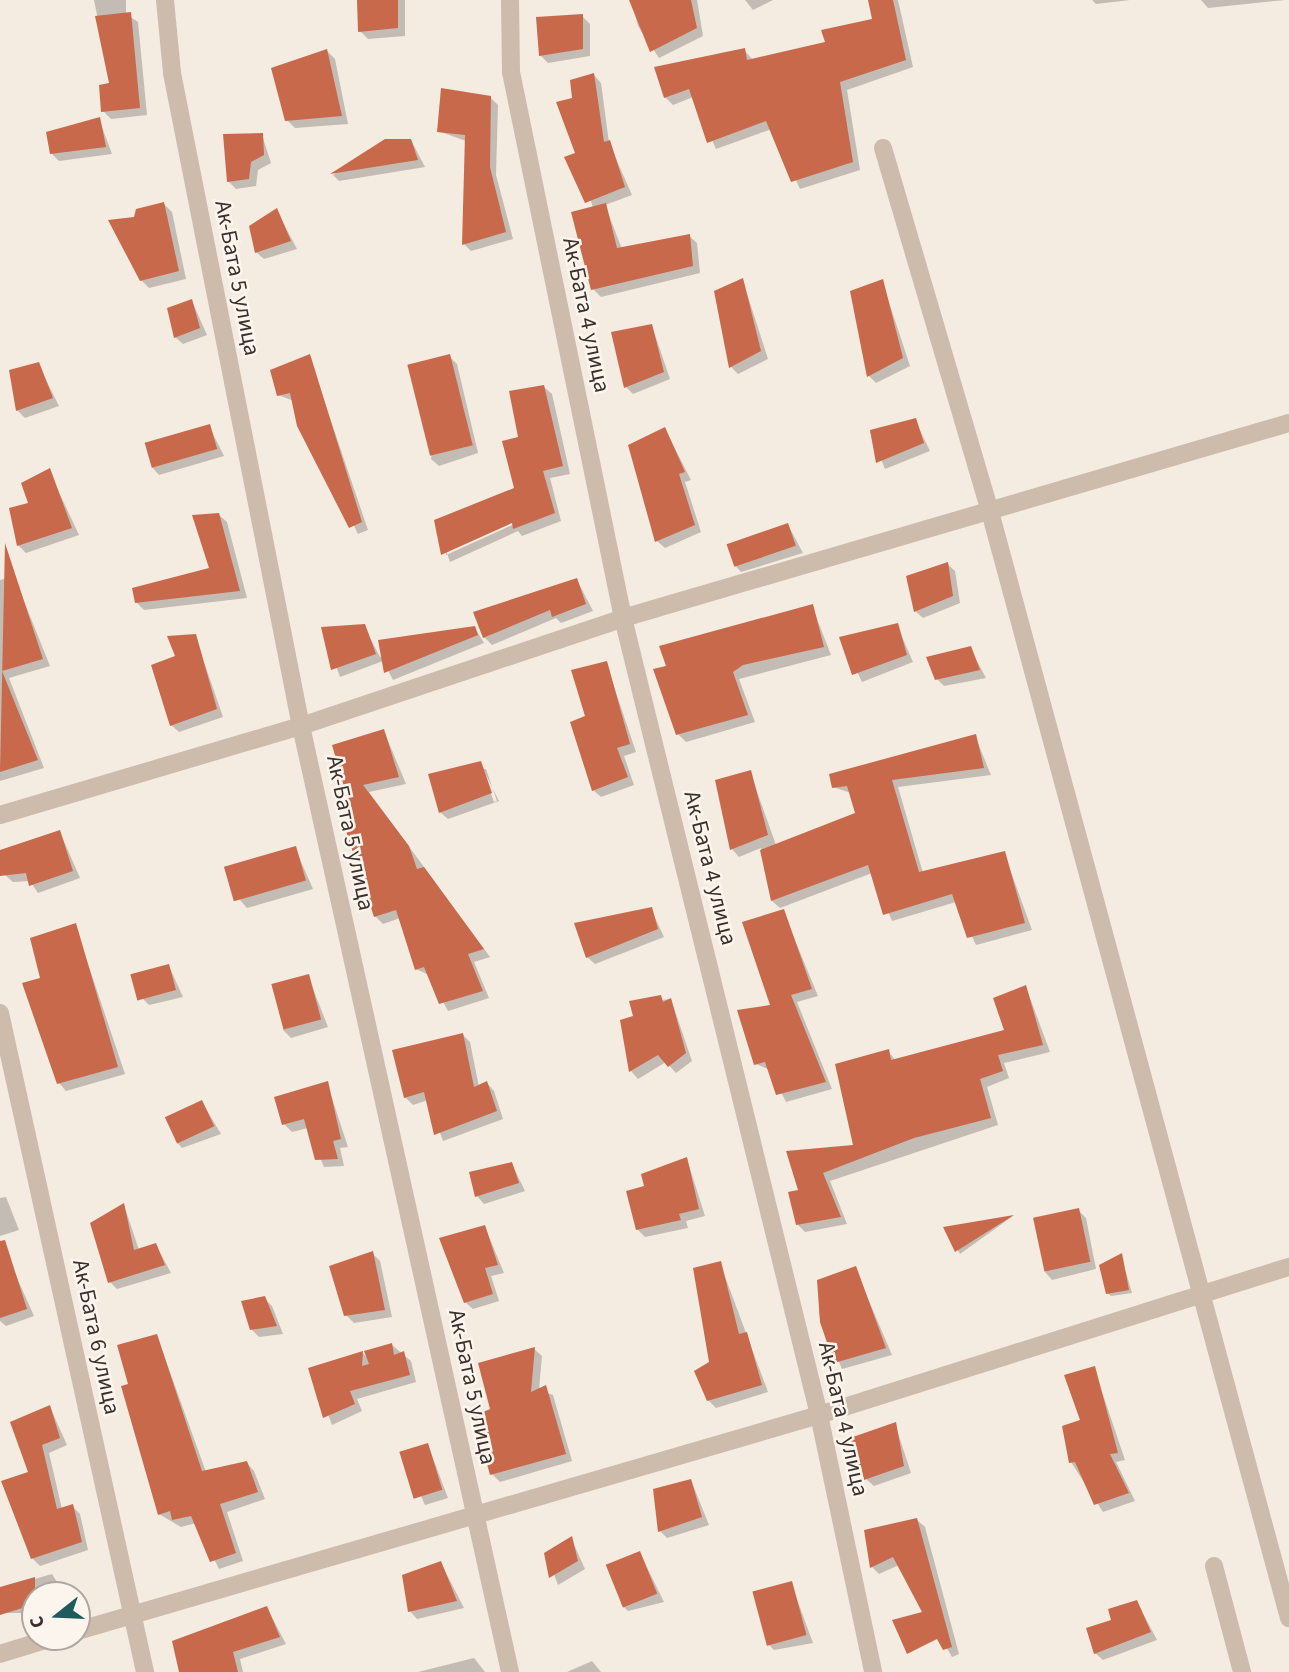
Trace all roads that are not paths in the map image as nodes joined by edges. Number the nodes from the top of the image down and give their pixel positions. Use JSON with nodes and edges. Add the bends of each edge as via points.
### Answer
{"nodes":[{"id":1,"x":165,"y":0,"type":"edge"},
{"id":2,"x":510,"y":0,"type":"edge"},
{"id":3,"x":883,"y":148,"type":"dead end"},
{"id":4,"x":1289,"y":423,"type":"edge"},
{"id":5,"x":989,"y":508,"type":"junction"},
{"id":6,"x":623,"y":618,"type":"junction"},
{"id":7,"x":301,"y":726,"type":"junction"},
{"id":8,"x":0,"y":815,"type":"edge"},
{"id":9,"x":0,"y":1013,"type":"edge"},
{"id":10,"x":1289,"y":1267,"type":"edge"},
{"id":11,"x":1203,"y":1294,"type":"junction"},
{"id":12,"x":819,"y":1415,"type":"junction"},
{"id":13,"x":476,"y":1517,"type":"junction"},
{"id":14,"x":1214,"y":1566,"type":"dead end"},
{"id":15,"x":132,"y":1614,"type":"junction"},
{"id":16,"x":1289,"y":1618,"type":"edge"},
{"id":17,"x":91,"y":1627,"type":"edge"},
{"id":18,"x":21,"y":1648,"type":"edge"},
{"id":19,"x":0,"y":1654,"type":"edge"},
{"id":20,"x":145,"y":1672,"type":"edge"},
{"id":21,"x":510,"y":1672,"type":"edge"},
{"id":22,"x":873,"y":1672,"type":"edge"},
{"id":23,"x":1242,"y":1672,"type":"edge"}],
"edges":[{"from":1,"to":7,"type":"street","name":"Ак-Бата 5 улица","via":[[172,73]]},
{"from":2,"to":6,"type":"street","name":"Ак-Бата 4 улица","via":[[512,72]]},
{"from":3,"to":5,"type":"street"},
{"from":4,"to":5,"type":"street"},
{"from":5,"to":6,"type":"street"},
{"from":5,"to":11,"type":"street"},
{"from":6,"to":7,"type":"street"},
{"from":6,"to":12,"type":"street","name":"Ак-Бата 4 улица"},
{"from":7,"to":8,"type":"street"},
{"from":7,"to":13,"type":"street","name":"Ак-Бата 5 улица"},
{"from":9,"to":15,"type":"street","name":"Ак-Бата 6 улица"},
{"from":10,"to":11,"type":"street"},
{"from":11,"to":12,"type":"street"},
{"from":11,"to":16,"type":"street"},
{"from":12,"to":13,"type":"street"},
{"from":12,"to":22,"type":"street","name":"Ак-Бата 4 улица"},
{"from":13,"to":15,"type":"street"},
{"from":13,"to":21,"type":"street","name":"Ак-Бата 5 улица"},
{"from":14,"to":23,"type":"street"},
{"from":15,"to":17,"type":"street"},
{"from":15,"to":20,"type":"street","name":"Ак-Бата 6 улица"},
{"from":18,"to":19,"type":"street"}]}
